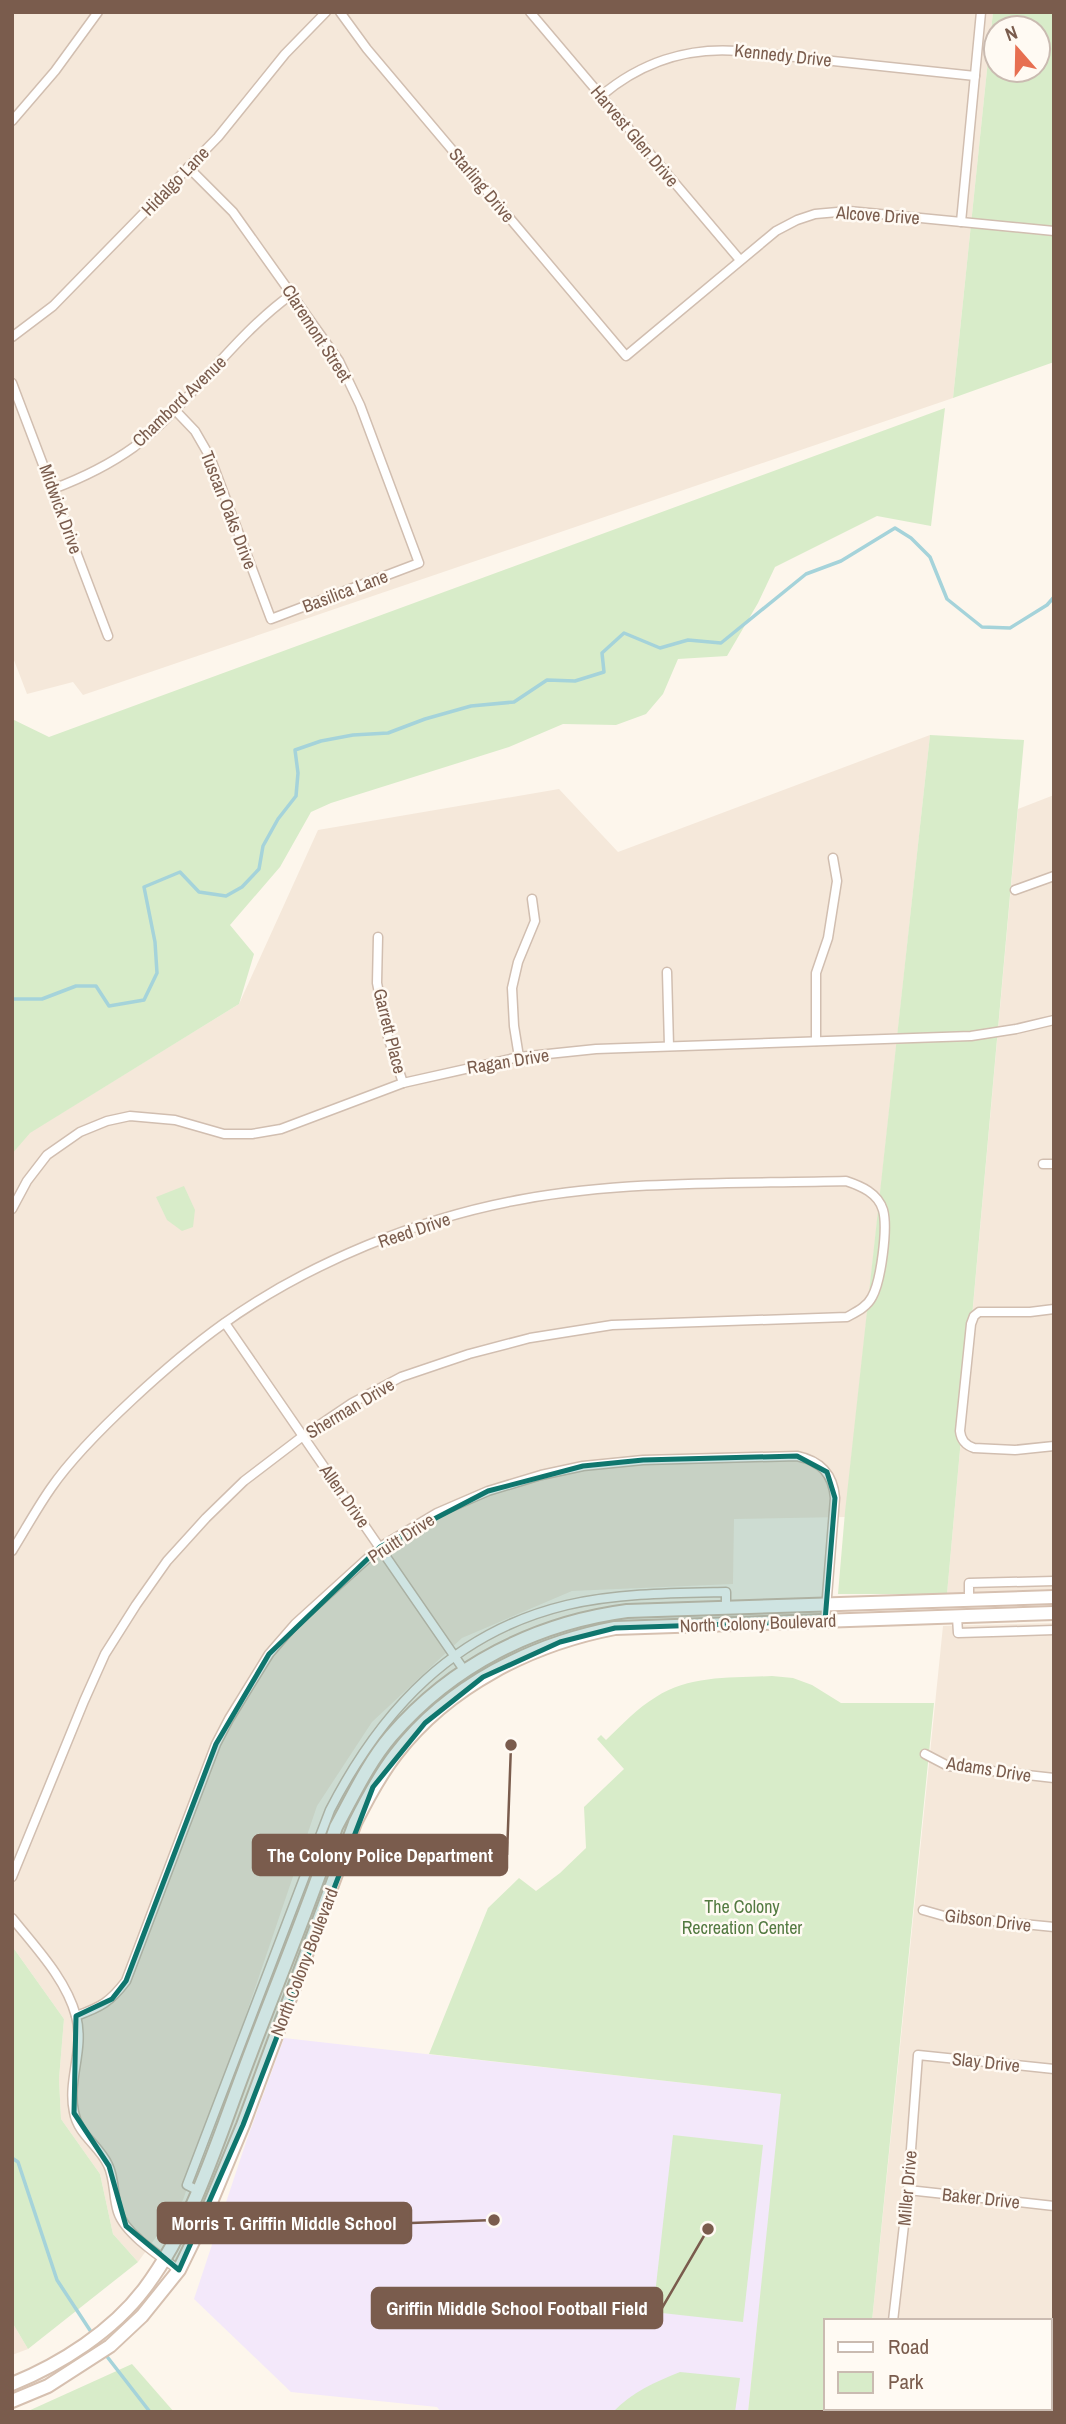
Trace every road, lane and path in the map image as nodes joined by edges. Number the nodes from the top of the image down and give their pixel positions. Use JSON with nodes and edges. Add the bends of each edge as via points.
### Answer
{"nodes":[{"id":1,"x":98,"y":12,"type":"edge"},
{"id":2,"x":326,"y":12,"type":"edge"},
{"id":3,"x":340,"y":12,"type":"edge"},
{"id":4,"x":530,"y":12,"type":"edge"},
{"id":5,"x":981,"y":12,"type":"edge"},
{"id":6,"x":975,"y":76,"type":"junction"},
{"id":7,"x":601,"y":96,"type":"junction"},
{"id":8,"x":12,"y":121,"type":"edge"},
{"id":9,"x":188,"y":167,"type":"junction"},
{"id":10,"x":961,"y":222,"type":"junction"},
{"id":11,"x":1054,"y":231,"type":"edge"},
{"id":12,"x":740,"y":260,"type":"junction"},
{"id":13,"x":292,"y":294,"type":"junction"},
{"id":14,"x":12,"y":337,"type":"edge"},
{"id":15,"x":626,"y":356,"type":"joint"},
{"id":16,"x":12,"y":383,"type":"edge"},
{"id":17,"x":174,"y":409,"type":"junction"},
{"id":18,"x":53,"y":489,"type":"junction"},
{"id":19,"x":419,"y":563,"type":"joint"},
{"id":20,"x":271,"y":619,"type":"joint"},
{"id":21,"x":108,"y":636,"type":"dead end"},
{"id":22,"x":833,"y":858,"type":"dead end"},
{"id":23,"x":1054,"y":876,"type":"edge"},
{"id":24,"x":1015,"y":890,"type":"dead end"},
{"id":25,"x":533,"y":899,"type":"dead end"},
{"id":26,"x":378,"y":937,"type":"dead end"},
{"id":27,"x":667,"y":972,"type":"dead end"},
{"id":28,"x":1054,"y":1020,"type":"edge"},
{"id":29,"x":816,"y":1041,"type":"junction"},
{"id":30,"x":669,"y":1046,"type":"junction"},
{"id":31,"x":519,"y":1057,"type":"junction"},
{"id":32,"x":403,"y":1083,"type":"junction"},
{"id":33,"x":1043,"y":1164,"type":"dead end"},
{"id":34,"x":1054,"y":1164,"type":"edge"},
{"id":35,"x":12,"y":1209,"type":"edge"},
{"id":36,"x":882,"y":1249,"type":"joint"},
{"id":37,"x":1054,"y":1308,"type":"edge"},
{"id":38,"x":225,"y":1322,"type":"junction"},
{"id":39,"x":303,"y":1436,"type":"junction"},
{"id":40,"x":1054,"y":1446,"type":"edge"},
{"id":41,"x":380,"y":1547,"type":"junction"},
{"id":42,"x":12,"y":1551,"type":"edge"},
{"id":43,"x":1054,"y":1581,"type":"edge"},
{"id":44,"x":1054,"y":1597,"type":"edge"},
{"id":45,"x":969,"y":1600,"type":"junction"},
{"id":46,"x":827,"y":1604,"type":"junction"},
{"id":47,"x":726,"y":1607,"type":"junction"},
{"id":48,"x":1054,"y":1613,"type":"edge"},
{"id":49,"x":957,"y":1617,"type":"junction"},
{"id":50,"x":825,"y":1620,"type":"junction"},
{"id":51,"x":1054,"y":1630,"type":"edge"},
{"id":52,"x":455,"y":1656,"type":"junction"},
{"id":53,"x":464,"y":1670,"type":"junction"},
{"id":54,"x":472,"y":1685,"type":"junction"},
{"id":55,"x":925,"y":1754,"type":"dead end"},
{"id":56,"x":1054,"y":1778,"type":"edge"},
{"id":57,"x":12,"y":1877,"type":"edge"},
{"id":58,"x":923,"y":1910,"type":"dead end"},
{"id":59,"x":12,"y":1918,"type":"edge"},
{"id":60,"x":1054,"y":1927,"type":"edge"},
{"id":61,"x":76,"y":2016,"type":"junction"},
{"id":62,"x":918,"y":2055,"type":"joint"},
{"id":63,"x":1054,"y":2068,"type":"edge"},
{"id":64,"x":197,"y":2190,"type":"junction"},
{"id":65,"x":908,"y":2190,"type":"junction"},
{"id":66,"x":1054,"y":2206,"type":"edge"},
{"id":67,"x":164,"y":2259,"type":"junction"},
{"id":68,"x":179,"y":2270,"type":"junction"},
{"id":69,"x":894,"y":2319,"type":"edge"},
{"id":70,"x":12,"y":2384,"type":"edge"},
{"id":71,"x":12,"y":2401,"type":"edge"}],
"edges":[{"from":1,"to":8,"type":"street"},
{"from":2,"to":9,"type":"street","name":"Hidalgo Lane"},
{"from":3,"to":15,"type":"street","name":"Starling Drive"},
{"from":4,"to":7,"type":"street","name":"Harvest Glen Drive"},
{"from":5,"to":6,"type":"street"},
{"from":6,"to":7,"type":"street","name":"Kennedy Drive","via":[[710,50],[650,64]]},
{"from":6,"to":10,"type":"street"},
{"from":7,"to":12,"type":"street","name":"Harvest Glen Drive"},
{"from":9,"to":13,"type":"street","name":"Claremont Street","via":[[234,214]]},
{"from":9,"to":14,"type":"street","name":"Hidalgo Lane","via":[[53,306]]},
{"from":10,"to":11,"type":"street","name":"Alcove Drive"},
{"from":10,"to":12,"type":"street","name":"Alcove Drive","via":[[849,211],[819,213],[783,226]]},
{"from":12,"to":15,"type":"street","name":"Alcove Drive"},
{"from":13,"to":17,"type":"street","name":"Chambord Avenue","via":[[267,313]]},
{"from":13,"to":19,"type":"street","name":"Claremont Street","via":[[350,383]]},
{"from":16,"to":18,"type":"street","name":"Midwick Drive"},
{"from":17,"to":18,"type":"street","name":"Chambord Avenue","via":[[115,460]]},
{"from":17,"to":20,"type":"street","name":"Tuscan Oaks Drive","via":[[195,431],[210,457]]},
{"from":18,"to":21,"type":"street","name":"Midwick Drive"},
{"from":19,"to":20,"type":"street","name":"Basilica Lane"},
{"from":22,"to":29,"type":"street","via":[[837,881],[816,973]]},
{"from":23,"to":24,"type":"street"},
{"from":25,"to":31,"type":"street","via":[[535,921],[512,988]]},
{"from":26,"to":32,"type":"street","name":"Garrett Place","via":[[377,983]]},
{"from":27,"to":30,"type":"street"},
{"from":28,"to":29,"type":"street","name":"Ragan Drive","via":[[971,1037]]},
{"from":29,"to":30,"type":"street","name":"Ragan Drive"},
{"from":30,"to":31,"type":"street","name":"Ragan Drive"},
{"from":31,"to":32,"type":"street","name":"Ragan Drive"},
{"from":32,"to":35,"type":"street","name":"Ragan Drive","via":[[281,1129],[252,1134],[224,1134],[146,1116],[107,1121],[80,1132],[47,1155]]},
{"from":33,"to":34,"type":"street"},
{"from":36,"to":38,"type":"street","name":"Reed Drive","via":[[883,1209],[864,1186],[846,1181],[579,1191],[462,1213],[353,1251]]},
{"from":36,"to":39,"type":"street","name":"Sherman Drive","via":[[872,1298],[847,1317],[612,1325],[530,1338],[401,1377]]},
{"from":37,"to":40,"type":"street","via":[[974,1316],[960,1431],[968,1446],[1015,1450]]},
{"from":38,"to":39,"type":"street","name":"Allen Drive"},
{"from":38,"to":42,"type":"street","name":"Reed Drive","via":[[174,1361],[99,1432],[52,1486]]},
{"from":39,"to":41,"type":"street","name":"Allen Drive"},
{"from":39,"to":57,"type":"street","name":"Sherman Drive","via":[[244,1481],[206,1518],[167,1560],[136,1605],[84,1701]]},
{"from":41,"to":46,"type":"street","name":"Pruitt Drive","via":[[438,1513],[541,1475],[643,1460],[797,1457],[821,1465],[834,1484]]},
{"from":41,"to":52,"type":"street","name":"Allen Drive"},
{"from":41,"to":61,"type":"street","name":"Pruitt Drive","via":[[319,1601],[270,1654],[216,1744],[126,1981],[112,1999]]},
{"from":43,"to":45,"type":"street","via":[[969,1583]]},
{"from":44,"to":45,"type":"main road","name":"North Colony Boulevard"},
{"from":45,"to":46,"type":"main road","name":"North Colony Boulevard"},
{"from":46,"to":47,"type":"main road","name":"North Colony Boulevard"},
{"from":46,"to":50,"type":"street","name":"Pruitt Drive"},
{"from":47,"to":52,"type":"street","via":[[726,1592],[619,1596],[566,1606],[515,1623]]},
{"from":47,"to":53,"type":"main road","name":"North Colony Boulevard","via":[[590,1617],[502,1648]]},
{"from":48,"to":49,"type":"main road","name":"North Colony Boulevard"},
{"from":49,"to":50,"type":"main road","name":"North Colony Boulevard"},
{"from":49,"to":51,"type":"street","via":[[958,1633]]},
{"from":50,"to":54,"type":"main road","name":"North Colony Boulevard","via":[[615,1629],[511,1662]]},
{"from":52,"to":53,"type":"street","name":"Allen Drive"},
{"from":52,"to":64,"type":"street","via":[[381,1725],[330,1810],[187,2185]]},
{"from":53,"to":54,"type":"main road"},
{"from":53,"to":64,"type":"main road","name":"North Colony Boulevard","via":[[430,1696],[391,1737],[360,1780],[336,1827]]},
{"from":54,"to":68,"type":"main road","name":"North Colony Boulevard","via":[[425,1723],[373,1787],[355,1823],[243,2125]]},
{"from":55,"to":56,"type":"street","name":"Adams Drive","via":[[948,1766]]},
{"from":58,"to":60,"type":"street","name":"Gibson Drive"},
{"from":59,"to":61,"type":"street","via":[[51,1967]]},
{"from":61,"to":67,"type":"street","via":[[74,2113],[82,2133],[109,2166],[118,2214],[125,2226]]},
{"from":62,"to":63,"type":"street","name":"Slay Drive"},
{"from":62,"to":65,"type":"street","name":"Miller Drive"},
{"from":64,"to":67,"type":"main road","name":"North Colony Boulevard"},
{"from":65,"to":66,"type":"street","name":"Baker Drive"},
{"from":65,"to":69,"type":"street","name":"Miller Drive"},
{"from":67,"to":68,"type":"street"},
{"from":67,"to":70,"type":"main road","name":"North Colony Boulevard","via":[[117,2319],[51,2366]]},
{"from":68,"to":71,"type":"main road","name":"North Colony Boulevard","via":[[142,2316],[110,2346],[48,2386]]}]}
